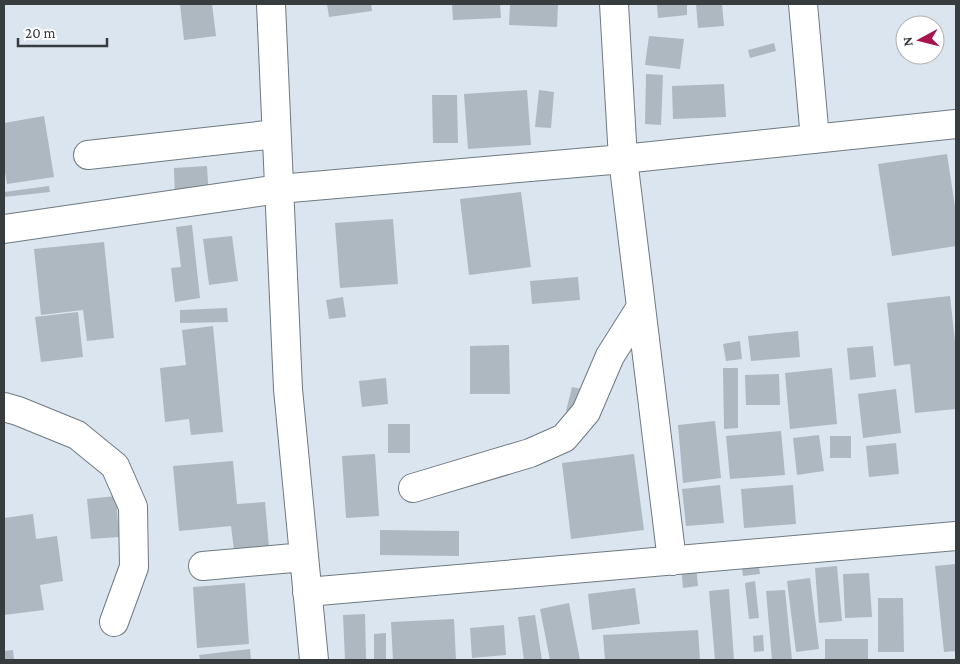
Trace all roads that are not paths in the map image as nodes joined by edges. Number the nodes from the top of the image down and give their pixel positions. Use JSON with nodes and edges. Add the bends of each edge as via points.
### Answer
{"nodes":[{"id":1,"x":271,"y":4,"type":"edge"},
{"id":2,"x":614,"y":4,"type":"edge"},
{"id":3,"x":803,"y":4,"type":"edge"},
{"id":4,"x":956,"y":124,"type":"edge"},
{"id":5,"x":276,"y":134,"type":"junction"},
{"id":6,"x":816,"y":139,"type":"junction"},
{"id":7,"x":88,"y":155,"type":"dead end"},
{"id":8,"x":623,"y":159,"type":"junction"},
{"id":9,"x":279,"y":189,"type":"junction"},
{"id":10,"x":4,"y":229,"type":"edge"},
{"id":11,"x":641,"y":307,"type":"junction"},
{"id":12,"x":4,"y":407,"type":"edge"},
{"id":13,"x":413,"y":488,"type":"dead end"},
{"id":14,"x":956,"y":536,"type":"edge"},
{"id":15,"x":304,"y":557,"type":"junction"},
{"id":16,"x":672,"y":561,"type":"junction"},
{"id":17,"x":203,"y":566,"type":"dead end"},
{"id":18,"x":307,"y":592,"type":"junction"},
{"id":19,"x":114,"y":622,"type":"dead end"},
{"id":20,"x":314,"y":660,"type":"edge"}],
"edges":[{"from":1,"to":5,"type":"street"},
{"from":2,"to":8,"type":"street"},
{"from":3,"to":6,"type":"street"},
{"from":4,"to":6,"type":"street"},
{"from":5,"to":7,"type":"street"},
{"from":5,"to":9,"type":"street"},
{"from":6,"to":8,"type":"street"},
{"from":8,"to":9,"type":"street"},
{"from":8,"to":11,"type":"street"},
{"from":9,"to":10,"type":"street"},
{"from":9,"to":15,"type":"street","via":[[288,389]]},
{"from":11,"to":13,"type":"street","via":[[610,356],[586,412],[564,438],[530,453]]},
{"from":11,"to":16,"type":"street"},
{"from":12,"to":19,"type":"street","via":[[77,435],[115,466],[134,507],[134,567]]},
{"from":14,"to":16,"type":"street"},
{"from":15,"to":17,"type":"street"},
{"from":15,"to":18,"type":"street"},
{"from":16,"to":18,"type":"street"},
{"from":18,"to":20,"type":"street"}]}
